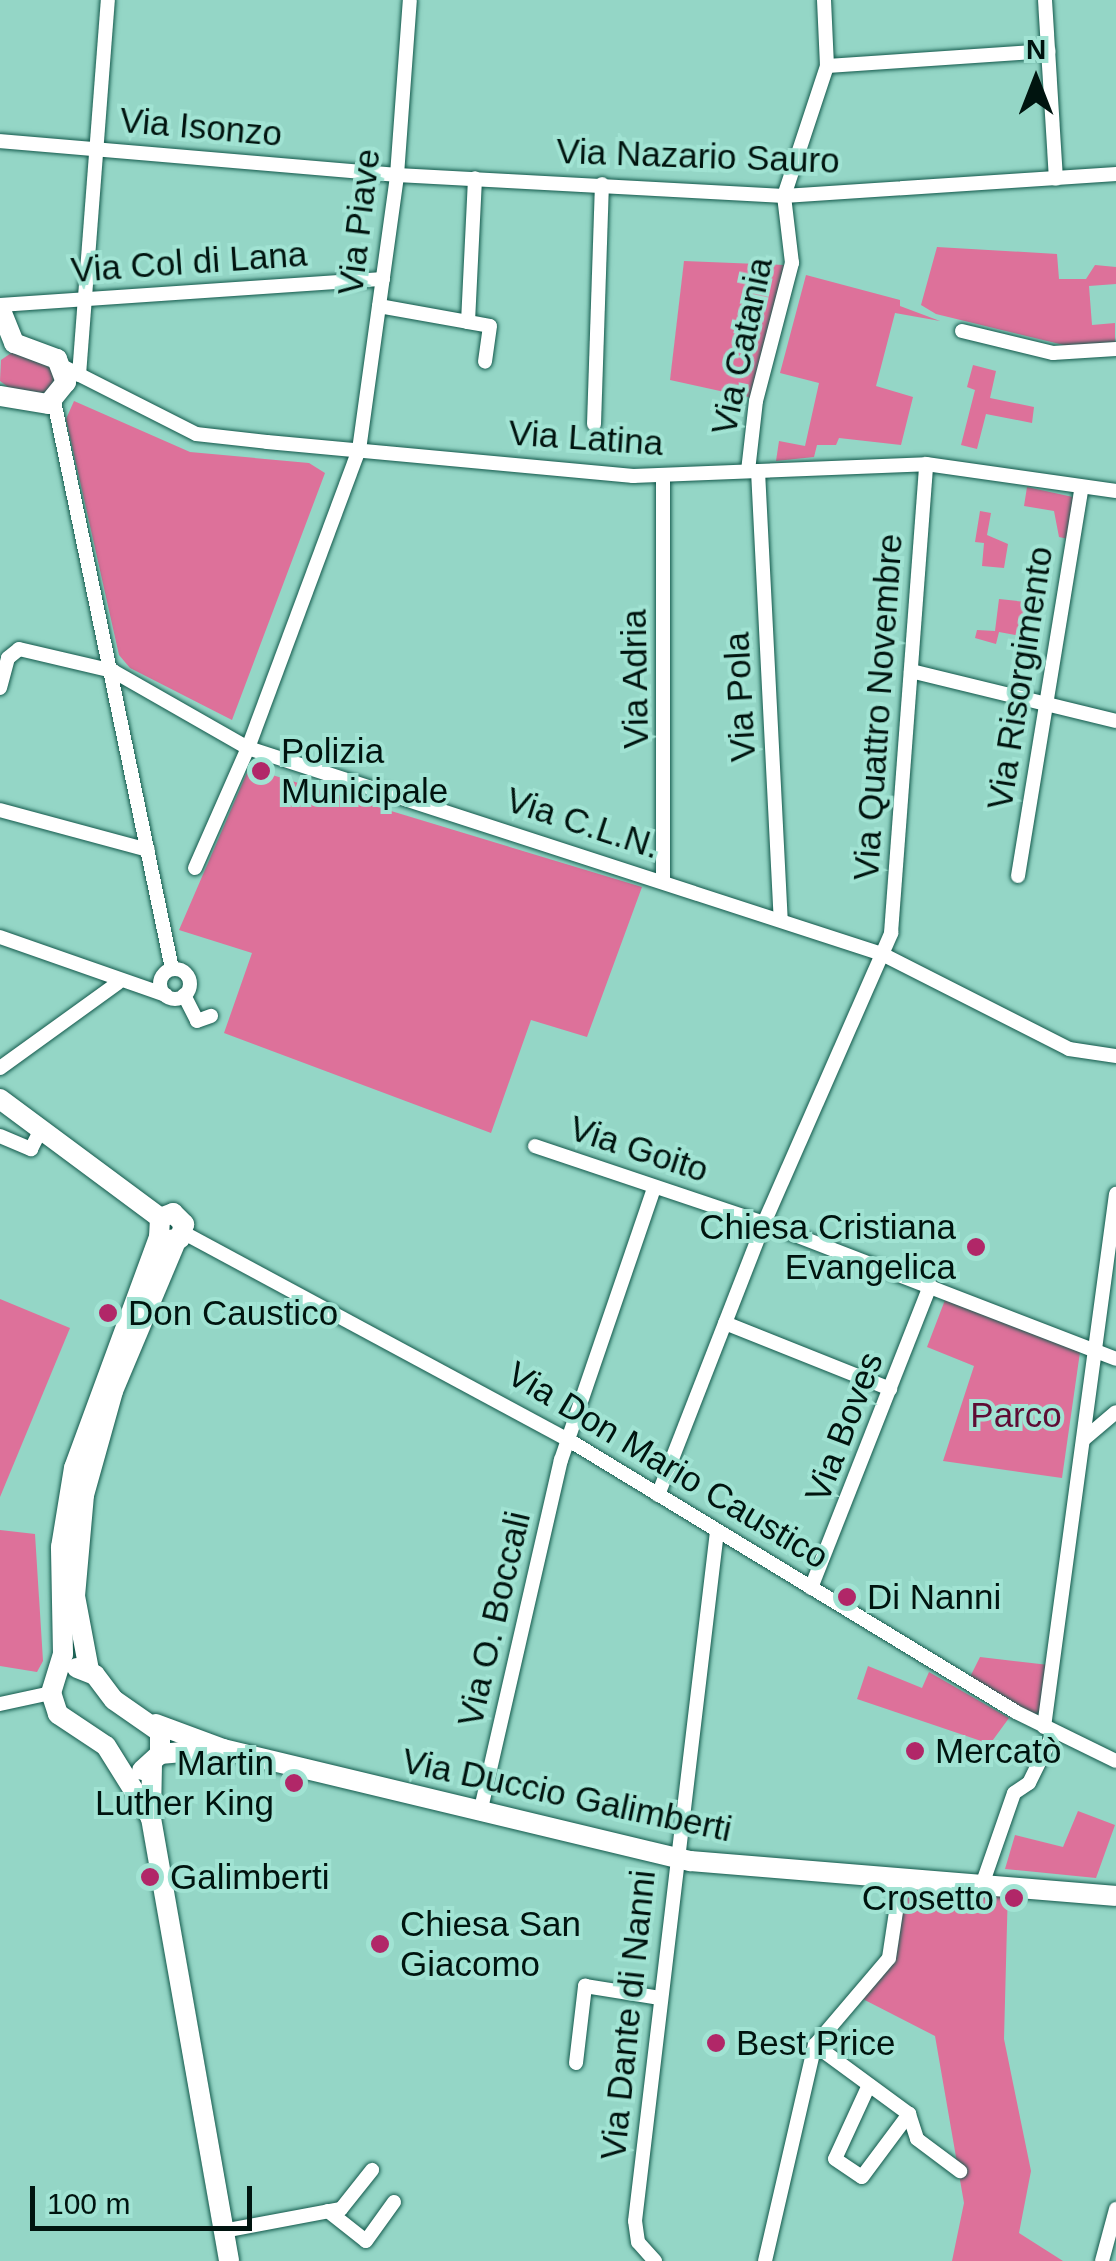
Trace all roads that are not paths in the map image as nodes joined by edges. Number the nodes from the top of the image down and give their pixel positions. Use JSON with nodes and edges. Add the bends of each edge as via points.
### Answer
{"nodes":[{"id":1,"x":108,"y":0,"type":"edge"},
{"id":2,"x":410,"y":0,"type":"edge"},
{"id":3,"x":824,"y":0,"type":"edge"},
{"id":4,"x":1045,"y":0,"type":"edge"},
{"id":5,"x":1048,"y":51,"type":"junction"},
{"id":6,"x":827,"y":66,"type":"junction"},
{"id":7,"x":0,"y":141,"type":"edge"},
{"id":8,"x":94,"y":147,"type":"junction"},
{"id":9,"x":1116,"y":174,"type":"edge"},
{"id":10,"x":397,"y":175,"type":"junction"},
{"id":11,"x":475,"y":178,"type":"junction"},
{"id":12,"x":1056,"y":179,"type":"junction"},
{"id":13,"x":602,"y":184,"type":"junction"},
{"id":14,"x":784,"y":196,"type":"junction"},
{"id":15,"x":383,"y":279,"type":"junction"},
{"id":16,"x":84,"y":298,"type":"junction"},
{"id":17,"x":379,"y":306,"type":"junction"},
{"id":18,"x":0,"y":307,"type":"edge"},
{"id":19,"x":468,"y":322,"type":"junction"},
{"id":20,"x":962,"y":331,"type":"dead end"},
{"id":21,"x":7,"y":346,"type":"edge"},
{"id":22,"x":1116,"y":349,"type":"edge"},
{"id":23,"x":484,"y":362,"type":"dead end"},
{"id":24,"x":72,"y":372,"type":"junction"},
{"id":25,"x":0,"y":396,"type":"edge"},
{"id":26,"x":54,"y":401,"type":"junction"},
{"id":27,"x":594,"y":424,"type":"dead end"},
{"id":28,"x":359,"y":450,"type":"junction"},
{"id":29,"x":926,"y":464,"type":"junction"},
{"id":30,"x":753,"y":471,"type":"junction"},
{"id":31,"x":663,"y":476,"type":"junction"},
{"id":32,"x":1081,"y":490,"type":"junction"},
{"id":33,"x":1116,"y":492,"type":"edge"},
{"id":34,"x":112,"y":671,"type":"junction"},
{"id":35,"x":911,"y":671,"type":"junction"},
{"id":36,"x":0,"y":688,"type":"edge"},
{"id":37,"x":1046,"y":704,"type":"junction"},
{"id":38,"x":1116,"y":721,"type":"edge"},
{"id":39,"x":248,"y":748,"type":"junction"},
{"id":40,"x":0,"y":810,"type":"edge"},
{"id":41,"x":148,"y":850,"type":"junction"},
{"id":42,"x":195,"y":868,"type":"dead end"},
{"id":43,"x":1018,"y":876,"type":"dead end"},
{"id":44,"x":663,"y":880,"type":"junction"},
{"id":45,"x":781,"y":920,"type":"junction"},
{"id":46,"x":0,"y":937,"type":"edge"},
{"id":47,"x":882,"y":954,"type":"junction"},
{"id":48,"x":172,"y":969,"type":"junction"},
{"id":49,"x":118,"y":983,"type":"junction"},
{"id":50,"x":166,"y":995,"type":"junction"},
{"id":51,"x":184,"y":996,"type":"junction"},
{"id":52,"x":212,"y":1016,"type":"dead end"},
{"id":53,"x":1116,"y":1056,"type":"edge"},
{"id":54,"x":0,"y":1068,"type":"edge"},
{"id":55,"x":0,"y":1099,"type":"edge"},
{"id":56,"x":41,"y":1129,"type":"junction"},
{"id":57,"x":0,"y":1136,"type":"edge"},
{"id":58,"x":536,"y":1146,"type":"dead end"},
{"id":59,"x":654,"y":1189,"type":"junction"},
{"id":60,"x":1116,"y":1194,"type":"edge"},
{"id":61,"x":764,"y":1223,"type":"junction"},
{"id":62,"x":170,"y":1232,"type":"junction"},
{"id":63,"x":930,"y":1286,"type":"junction"},
{"id":64,"x":725,"y":1324,"type":"junction"},
{"id":65,"x":1095,"y":1349,"type":"junction"},
{"id":66,"x":1116,"y":1359,"type":"edge"},
{"id":67,"x":890,"y":1388,"type":"junction"},
{"id":68,"x":1116,"y":1412,"type":"edge"},
{"id":69,"x":567,"y":1438,"type":"junction"},
{"id":70,"x":1083,"y":1440,"type":"junction"},
{"id":71,"x":658,"y":1495,"type":"junction"},
{"id":72,"x":717,"y":1532,"type":"junction"},
{"id":73,"x":812,"y":1588,"type":"junction"},
{"id":74,"x":88,"y":1670,"type":"junction"},
{"id":75,"x":54,"y":1684,"type":"junction"},
{"id":76,"x":0,"y":1704,"type":"edge"},
{"id":77,"x":156,"y":1724,"type":"junction"},
{"id":78,"x":1049,"y":1729,"type":"junction"},
{"id":79,"x":222,"y":1749,"type":"junction"},
{"id":80,"x":156,"y":1759,"type":"junction"},
{"id":81,"x":1116,"y":1760,"type":"edge"},
{"id":82,"x":121,"y":1768,"type":"junction"},
{"id":83,"x":480,"y":1812,"type":"junction"},
{"id":84,"x":151,"y":1818,"type":"junction"},
{"id":85,"x":676,"y":1858,"type":"junction"},
{"id":86,"x":901,"y":1879,"type":"junction"},
{"id":87,"x":982,"y":1885,"type":"junction"},
{"id":88,"x":1116,"y":1896,"type":"edge"},
{"id":89,"x":660,"y":1998,"type":"junction"},
{"id":90,"x":815,"y":2046,"type":"junction"},
{"id":91,"x":576,"y":2063,"type":"dead end"},
{"id":92,"x":869,"y":2085,"type":"junction"},
{"id":93,"x":909,"y":2114,"type":"junction"},
{"id":94,"x":372,"y":2170,"type":"dead end"},
{"id":95,"x":960,"y":2172,"type":"dead end"},
{"id":96,"x":394,"y":2202,"type":"dead end"},
{"id":97,"x":1116,"y":2209,"type":"edge"},
{"id":98,"x":328,"y":2211,"type":"junction"},
{"id":99,"x":222,"y":2231,"type":"junction"},
{"id":100,"x":228,"y":2261,"type":"edge"},
{"id":101,"x":655,"y":2261,"type":"edge"},
{"id":102,"x":765,"y":2261,"type":"edge"},
{"id":103,"x":1102,"y":2261,"type":"edge"}],
"edges":[{"from":1,"to":8,"type":"street"},
{"from":2,"to":10,"type":"street","name":"Via Piave"},
{"from":3,"to":6,"type":"street","name":"Via Catania"},
{"from":4,"to":5,"type":"street"},
{"from":5,"to":6,"type":"street"},
{"from":5,"to":12,"type":"street"},
{"from":6,"to":14,"type":"street","name":"Via Catania"},
{"from":7,"to":8,"type":"street","name":"Via Isonzo"},
{"from":8,"to":10,"type":"street","name":"Via Isonzo"},
{"from":8,"to":16,"type":"street"},
{"from":9,"to":12,"type":"street","name":"Via Nazario Sauro"},
{"from":10,"to":11,"type":"street","name":"Via Nazario Sauro"},
{"from":10,"to":15,"type":"street","name":"Via Piave"},
{"from":11,"to":13,"type":"street","name":"Via Nazario Sauro"},
{"from":11,"to":19,"type":"street"},
{"from":12,"to":14,"type":"street","name":"Via Nazario Sauro"},
{"from":13,"to":14,"type":"street","name":"Via Nazario Sauro"},
{"from":13,"to":27,"type":"street"},
{"from":14,"to":30,"type":"street","name":"Via Catania","via":[[792,263],[756,402]]},
{"from":15,"to":16,"type":"street","name":"Via Col di Lana"},
{"from":15,"to":17,"type":"street","name":"Via Piave"},
{"from":16,"to":18,"type":"street","name":"Via Col di Lana"},
{"from":16,"to":24,"type":"street"},
{"from":17,"to":19,"type":"street"},
{"from":17,"to":28,"type":"street","name":"Via Piave"},
{"from":18,"to":21,"type":"street"},
{"from":19,"to":23,"type":"street","via":[[490,326]]},
{"from":20,"to":22,"type":"street","via":[[1053,353]]},
{"from":21,"to":24,"type":"street","via":[[36,348]]},
{"from":24,"to":26,"type":"street"},
{"from":24,"to":28,"type":"street","name":"Via Latina","via":[[196,434]]},
{"from":25,"to":26,"type":"street"},
{"from":26,"to":34,"type":"street"},
{"from":28,"to":31,"type":"street","name":"Via Latina"},
{"from":28,"to":39,"type":"street","name":"Via Piave"},
{"from":29,"to":30,"type":"street","name":"Via Latina"},
{"from":29,"to":32,"type":"street","name":"Via Latina"},
{"from":29,"to":35,"type":"street","name":"Via Quattro Novembre"},
{"from":30,"to":31,"type":"street","name":"Via Latina"},
{"from":30,"to":45,"type":"street","name":"Via Pola"},
{"from":31,"to":44,"type":"street","name":"Via Adria"},
{"from":32,"to":33,"type":"street","name":"Via Latina"},
{"from":32,"to":37,"type":"street","name":"Via Risorgimento"},
{"from":34,"to":36,"type":"street","name":"Via C.L.N.","via":[[32,648],[8,658]]},
{"from":34,"to":39,"type":"street","name":"Via C.L.N."},
{"from":34,"to":41,"type":"street"},
{"from":35,"to":37,"type":"street"},
{"from":35,"to":47,"type":"street","name":"Via Quattro Novembre","via":[[891,933]]},
{"from":37,"to":38,"type":"street"},
{"from":37,"to":43,"type":"street","name":"Via Risorgimento"},
{"from":39,"to":42,"type":"street","name":"Via Piave"},
{"from":39,"to":44,"type":"street","name":"Via C.L.N."},
{"from":40,"to":41,"type":"street"},
{"from":41,"to":48,"type":"street"},
{"from":44,"to":45,"type":"street","name":"Via C.L.N."},
{"from":45,"to":47,"type":"street","name":"Via C.L.N."},
{"from":46,"to":49,"type":"street"},
{"from":47,"to":53,"type":"street","name":"Via C.L.N.","via":[[1069,1049]]},
{"from":47,"to":61,"type":"street","name":"Via Quattro Novembre"},
{"from":48,"to":50,"type":"street","via":[[160,983]]},
{"from":48,"to":51,"type":"street","via":[[189,977]]},
{"from":49,"to":50,"type":"street"},
{"from":49,"to":54,"type":"street"},
{"from":50,"to":51,"type":"street"},
{"from":51,"to":52,"type":"street","via":[[197,1021]]},
{"from":55,"to":56,"type":"street","name":"Via Don Mario Caustico"},
{"from":56,"to":57,"type":"street","via":[[31,1149]]},
{"from":56,"to":62,"type":"street","name":"Via Don Mario Caustico"},
{"from":58,"to":59,"type":"street","name":"Via Goito"},
{"from":59,"to":61,"type":"street","name":"Via Goito"},
{"from":59,"to":69,"type":"street","name":"Via O. Boccali"},
{"from":60,"to":65,"type":"street"},
{"from":61,"to":63,"type":"street","name":"Via Goito"},
{"from":61,"to":64,"type":"street","name":"Via Quattro Novembre"},
{"from":62,"to":69,"type":"street","name":"Via Don Mario Caustico"},
{"from":62,"to":74,"type":"street","via":[[84,1495],[75,1596]]},
{"from":62,"to":75,"type":"street","via":[[98,1390],[71,1482],[61,1548],[65,1640]]},
{"from":63,"to":65,"type":"street","name":"Via Goito"},
{"from":63,"to":67,"type":"street","name":"Via Boves"},
{"from":64,"to":67,"type":"street"},
{"from":64,"to":71,"type":"street","name":"Via Quattro Novembre"},
{"from":65,"to":66,"type":"street","name":"Via Goito"},
{"from":65,"to":70,"type":"street"},
{"from":67,"to":73,"type":"street","name":"Via Boves"},
{"from":68,"to":70,"type":"street"},
{"from":69,"to":71,"type":"street","name":"Via Don Mario Caustico"},
{"from":69,"to":83,"type":"street","name":"Via O. Boccali"},
{"from":70,"to":78,"type":"street"},
{"from":71,"to":72,"type":"street","name":"Via Don Mario Caustico"},
{"from":72,"to":73,"type":"street","name":"Via Don Mario Caustico"},
{"from":72,"to":85,"type":"street","name":"Via Dante di Nanni"},
{"from":73,"to":78,"type":"street","name":"Via Don Mario Caustico"},
{"from":74,"to":75,"type":"street","via":[[71,1668]]},
{"from":74,"to":77,"type":"street","name":"Via Duccio Galimberti","via":[[114,1700]]},
{"from":75,"to":76,"type":"street"},
{"from":75,"to":82,"type":"street","via":[[58,1714],[98,1738]]},
{"from":77,"to":79,"type":"street","name":"Via Duccio Galimberti"},
{"from":77,"to":80,"type":"street"},
{"from":78,"to":81,"type":"street","name":"Via Don Mario Caustico"},
{"from":78,"to":87,"type":"street","via":[[1029,1782],[1014,1792]]},
{"from":79,"to":80,"type":"street","name":"Via Duccio Galimberti"},
{"from":79,"to":83,"type":"street","name":"Via Duccio Galimberti"},
{"from":80,"to":82,"type":"street","name":"Via Duccio Galimberti","via":[[140,1771]]},
{"from":80,"to":84,"type":"street"},
{"from":82,"to":84,"type":"street"},
{"from":83,"to":85,"type":"street","name":"Via Duccio Galimberti"},
{"from":84,"to":99,"type":"street","via":[[216,2162]]},
{"from":85,"to":86,"type":"street","name":"Via Duccio Galimberti"},
{"from":85,"to":89,"type":"street","name":"Via Dante di Nanni"},
{"from":86,"to":87,"type":"street","name":"Via Duccio Galimberti"},
{"from":86,"to":90,"type":"street","via":[[889,1958]]},
{"from":87,"to":88,"type":"street","name":"Via Duccio Galimberti"},
{"from":89,"to":91,"type":"street","via":[[586,1986]]},
{"from":89,"to":101,"type":"street","name":"Via Dante di Nanni","via":[[635,2221],[638,2242]]},
{"from":90,"to":92,"type":"street"},
{"from":90,"to":102,"type":"street"},
{"from":92,"to":93,"type":"street"},
{"from":92,"to":93,"type":"street","via":[[835,2159],[862,2178]]},
{"from":93,"to":95,"type":"street","via":[[917,2139]]},
{"from":94,"to":98,"type":"street","via":[[340,2209]]},
{"from":96,"to":98,"type":"street","via":[[366,2240]]},
{"from":97,"to":103,"type":"street"},
{"from":98,"to":99,"type":"street"},
{"from":99,"to":100,"type":"street"}]}
